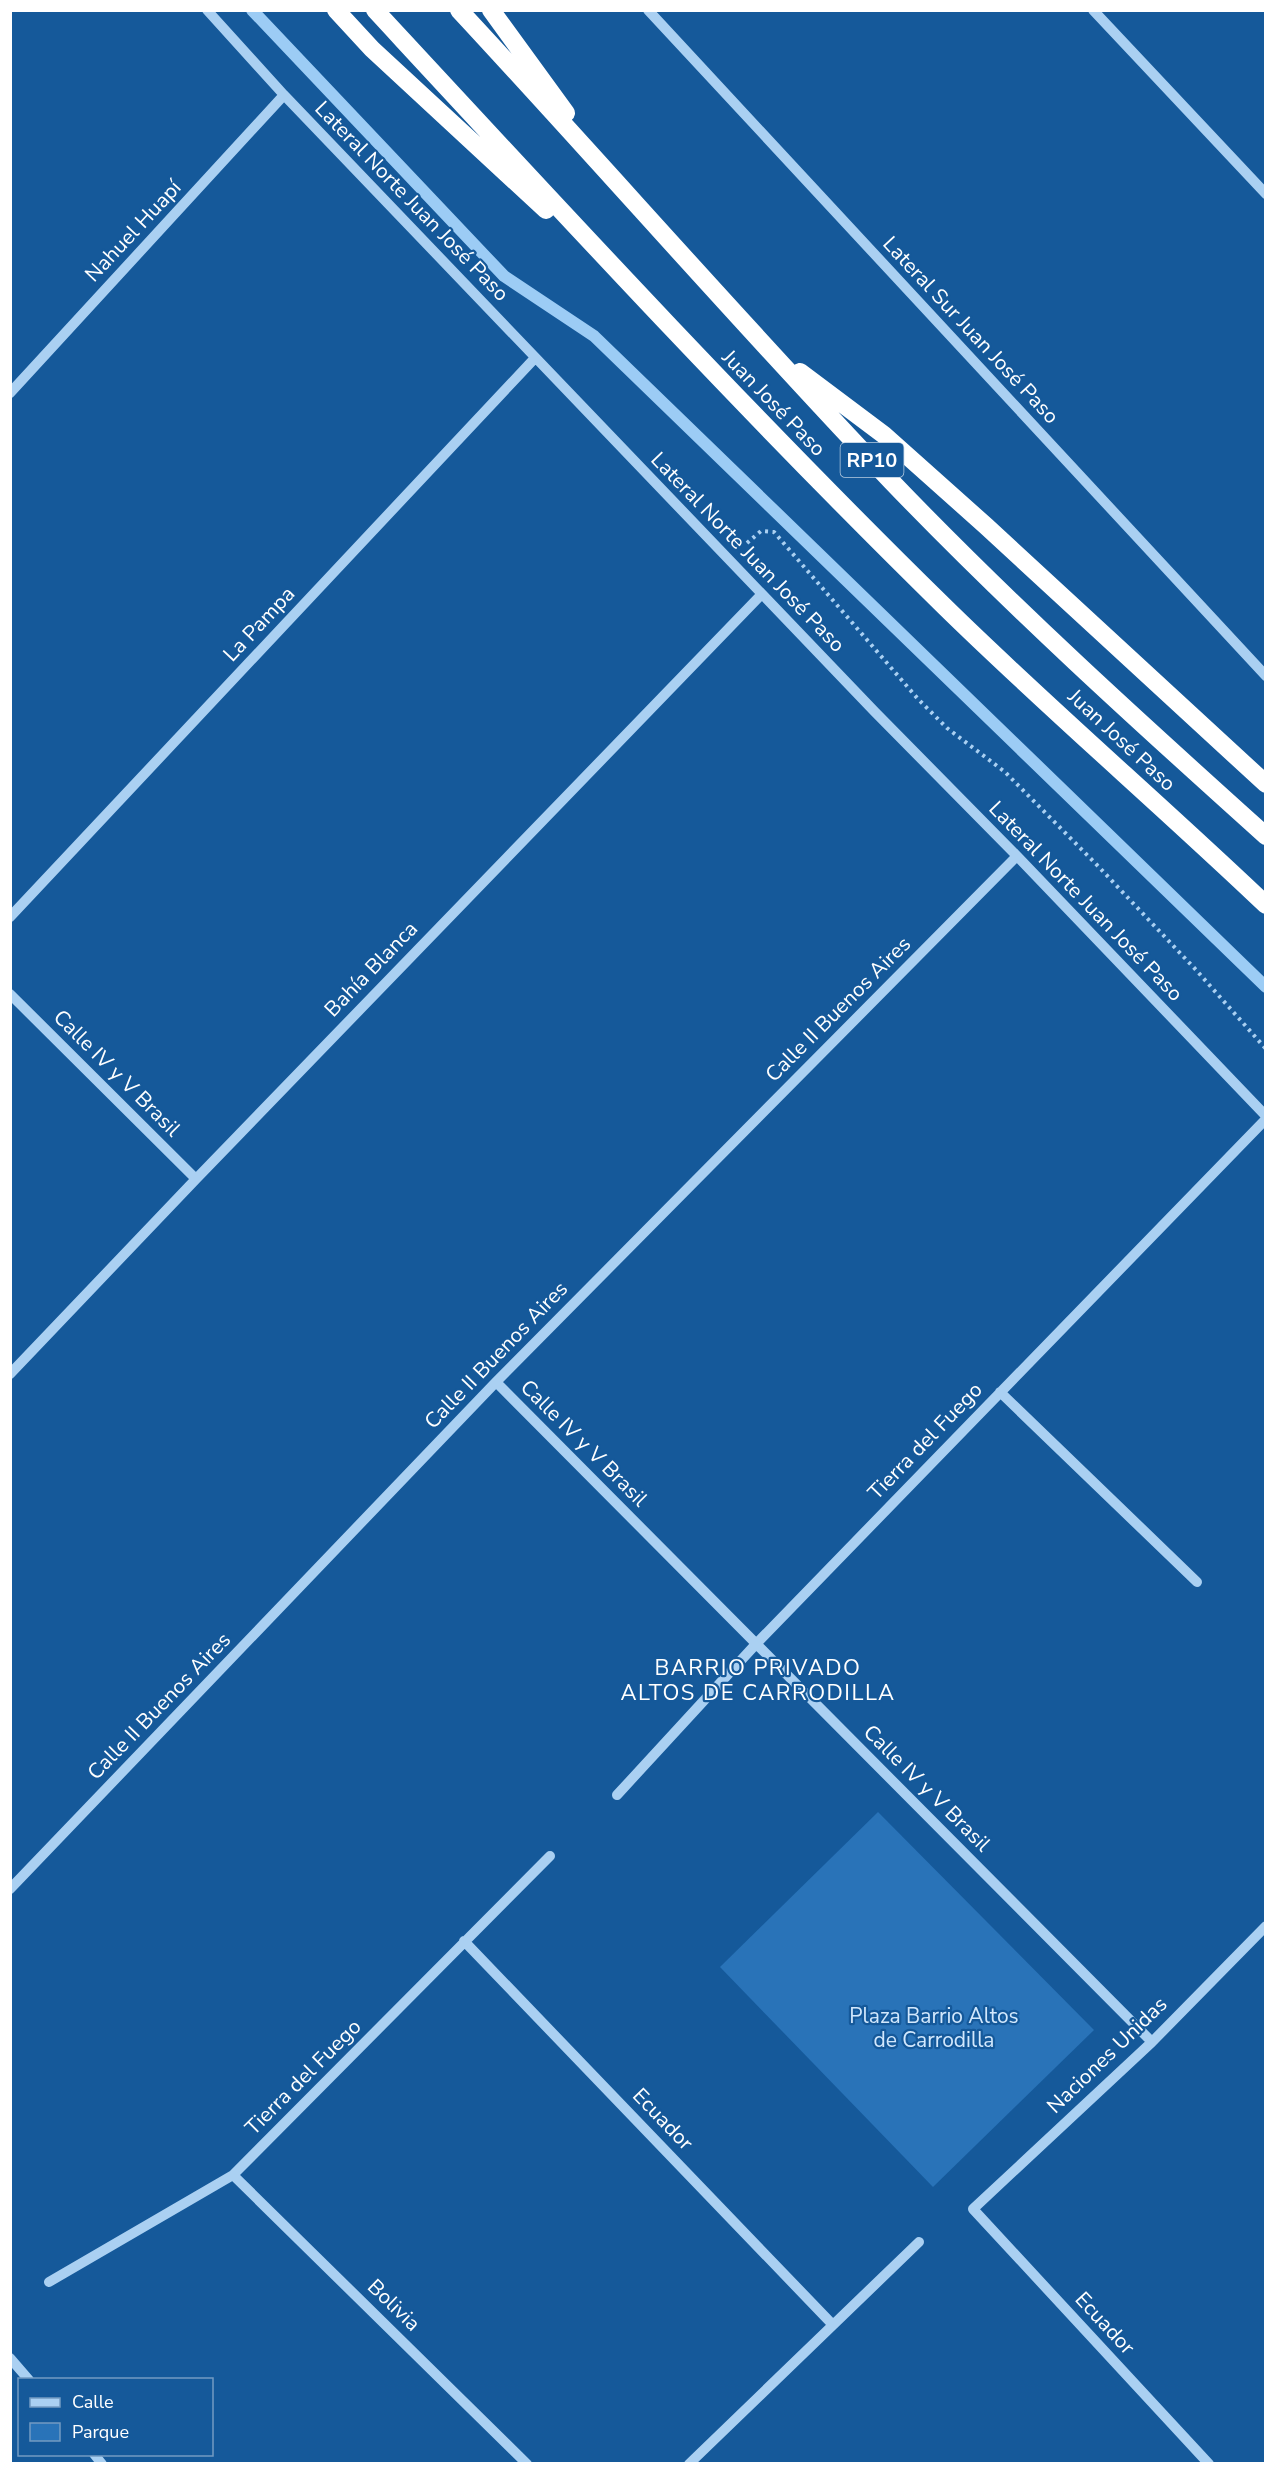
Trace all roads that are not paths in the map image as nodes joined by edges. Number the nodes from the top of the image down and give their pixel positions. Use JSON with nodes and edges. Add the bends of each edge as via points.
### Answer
{"nodes":[{"id":1,"x":207,"y":10,"type":"edge"},
{"id":2,"x":336,"y":10,"type":"edge"},
{"id":3,"x":375,"y":10,"type":"edge"},
{"id":4,"x":459,"y":10,"type":"edge"},
{"id":5,"x":491,"y":10,"type":"edge"},
{"id":6,"x":648,"y":10,"type":"edge"},
{"id":7,"x":1093,"y":10,"type":"edge"},
{"id":8,"x":284,"y":95,"type":"junction"},
{"id":9,"x":609,"y":174,"type":"junction"},
{"id":10,"x":1266,"y":194,"type":"edge"},
{"id":11,"x":654,"y":312,"type":"junction"},
{"id":12,"x":761,"y":343,"type":"junction"},
{"id":13,"x":535,"y":358,"type":"junction"},
{"id":14,"x":10,"y":393,"type":"edge"},
{"id":15,"x":762,"y":594,"type":"junction"},
{"id":16,"x":1266,"y":676,"type":"edge"},
{"id":17,"x":1266,"y":784,"type":"edge"},
{"id":18,"x":1266,"y":837,"type":"edge"},
{"id":19,"x":1017,"y":856,"type":"junction"},
{"id":20,"x":1224,"y":866,"type":"junction"},
{"id":21,"x":1266,"y":905,"type":"edge"},
{"id":22,"x":1266,"y":914,"type":"edge"},
{"id":23,"x":10,"y":917,"type":"edge"},
{"id":24,"x":10,"y":994,"type":"edge"},
{"id":25,"x":1266,"y":1118,"type":"edge"},
{"id":26,"x":196,"y":1179,"type":"junction"},
{"id":27,"x":10,"y":1374,"type":"edge"},
{"id":28,"x":496,"y":1382,"type":"junction"},
{"id":29,"x":1000,"y":1392,"type":"junction"},
{"id":30,"x":1197,"y":1582,"type":"dead end"},
{"id":31,"x":756,"y":1644,"type":"junction"},
{"id":32,"x":617,"y":1795,"type":"dead end"},
{"id":33,"x":550,"y":1856,"type":"dead end"},
{"id":34,"x":10,"y":1889,"type":"edge"},
{"id":35,"x":1266,"y":1926,"type":"edge"},
{"id":36,"x":464,"y":1941,"type":"junction"},
{"id":37,"x":1152,"y":2042,"type":"junction"},
{"id":38,"x":233,"y":2175,"type":"junction"},
{"id":39,"x":973,"y":2209,"type":"joint"},
{"id":40,"x":919,"y":2242,"type":"dead end"},
{"id":41,"x":49,"y":2282,"type":"dead end"},
{"id":42,"x":833,"y":2325,"type":"junction"},
{"id":43,"x":10,"y":2358,"type":"edge"},
{"id":44,"x":28,"y":2378,"type":"edge"},
{"id":45,"x":527,"y":2463,"type":"edge"},
{"id":46,"x":689,"y":2463,"type":"edge"},
{"id":47,"x":1209,"y":2463,"type":"edge"}],
"edges":[{"from":1,"to":8,"type":"street","name":"Lateral Norte Juan José Paso"},
{"from":2,"to":11,"type":"highway","via":[[372,49]]},
{"from":3,"to":11,"type":"highway","name":"Juan José Paso","number":"RP10"},
{"from":4,"to":9,"type":"highway","name":"Juan José Paso","number":"RP10"},
{"from":5,"to":9,"type":"highway"},
{"from":6,"to":16,"type":"street","name":"Lateral Sur Juan José Paso"},
{"from":7,"to":10,"type":"street"},
{"from":8,"to":13,"type":"street","name":"Lateral Norte Juan José Paso"},
{"from":8,"to":14,"type":"street","name":"Nahuel Huapí"},
{"from":9,"to":12,"type":"highway","name":"Juan José Paso","number":"RP10"},
{"from":11,"to":20,"type":"highway","name":"Juan José Paso","number":"RP10","via":[[948,610]]},
{"from":12,"to":17,"type":"highway","via":[[884,435]]},
{"from":12,"to":18,"type":"highway","name":"Juan José Paso","number":"RP10","via":[[893,483],[1028,617]]},
{"from":13,"to":15,"type":"street","name":"Lateral Norte Juan José Paso"},
{"from":13,"to":23,"type":"street","name":"La Pampa"},
{"from":15,"to":19,"type":"street","name":"Lateral Norte Juan José Paso"},
{"from":15,"to":26,"type":"street","name":"Bahía Blanca"},
{"from":19,"to":25,"type":"street","name":"Lateral Norte Juan José Paso"},
{"from":19,"to":28,"type":"street","name":"Calle II Buenos Aires"},
{"from":20,"to":21,"type":"highway","name":"Juan José Paso","number":"RP10"},
{"from":20,"to":22,"type":"highway"},
{"from":24,"to":26,"type":"street","name":"Calle IV y V Brasil"},
{"from":25,"to":29,"type":"street","name":"Tierra del Fuego"},
{"from":26,"to":27,"type":"street","name":"Bahía Blanca"},
{"from":28,"to":31,"type":"street","name":"Calle IV y V Brasil"},
{"from":28,"to":34,"type":"street","name":"Calle II Buenos Aires"},
{"from":29,"to":30,"type":"street"},
{"from":29,"to":31,"type":"street","name":"Tierra del Fuego"},
{"from":31,"to":32,"type":"street","name":"Tierra del Fuego"},
{"from":31,"to":37,"type":"street","name":"Calle IV y V Brasil"},
{"from":33,"to":36,"type":"street","name":"Tierra del Fuego"},
{"from":35,"to":37,"type":"street","name":"Naciones Unidas"},
{"from":36,"to":38,"type":"street","name":"Tierra del Fuego"},
{"from":36,"to":42,"type":"street","name":"Ecuador"},
{"from":37,"to":39,"type":"street","name":"Naciones Unidas"},
{"from":38,"to":41,"type":"street","name":"Tierra del Fuego"},
{"from":38,"to":45,"type":"street","name":"Bolivia"},
{"from":39,"to":47,"type":"street","name":"Ecuador"},
{"from":40,"to":42,"type":"street"},
{"from":42,"to":46,"type":"street"},
{"from":43,"to":44,"type":"street"}]}
